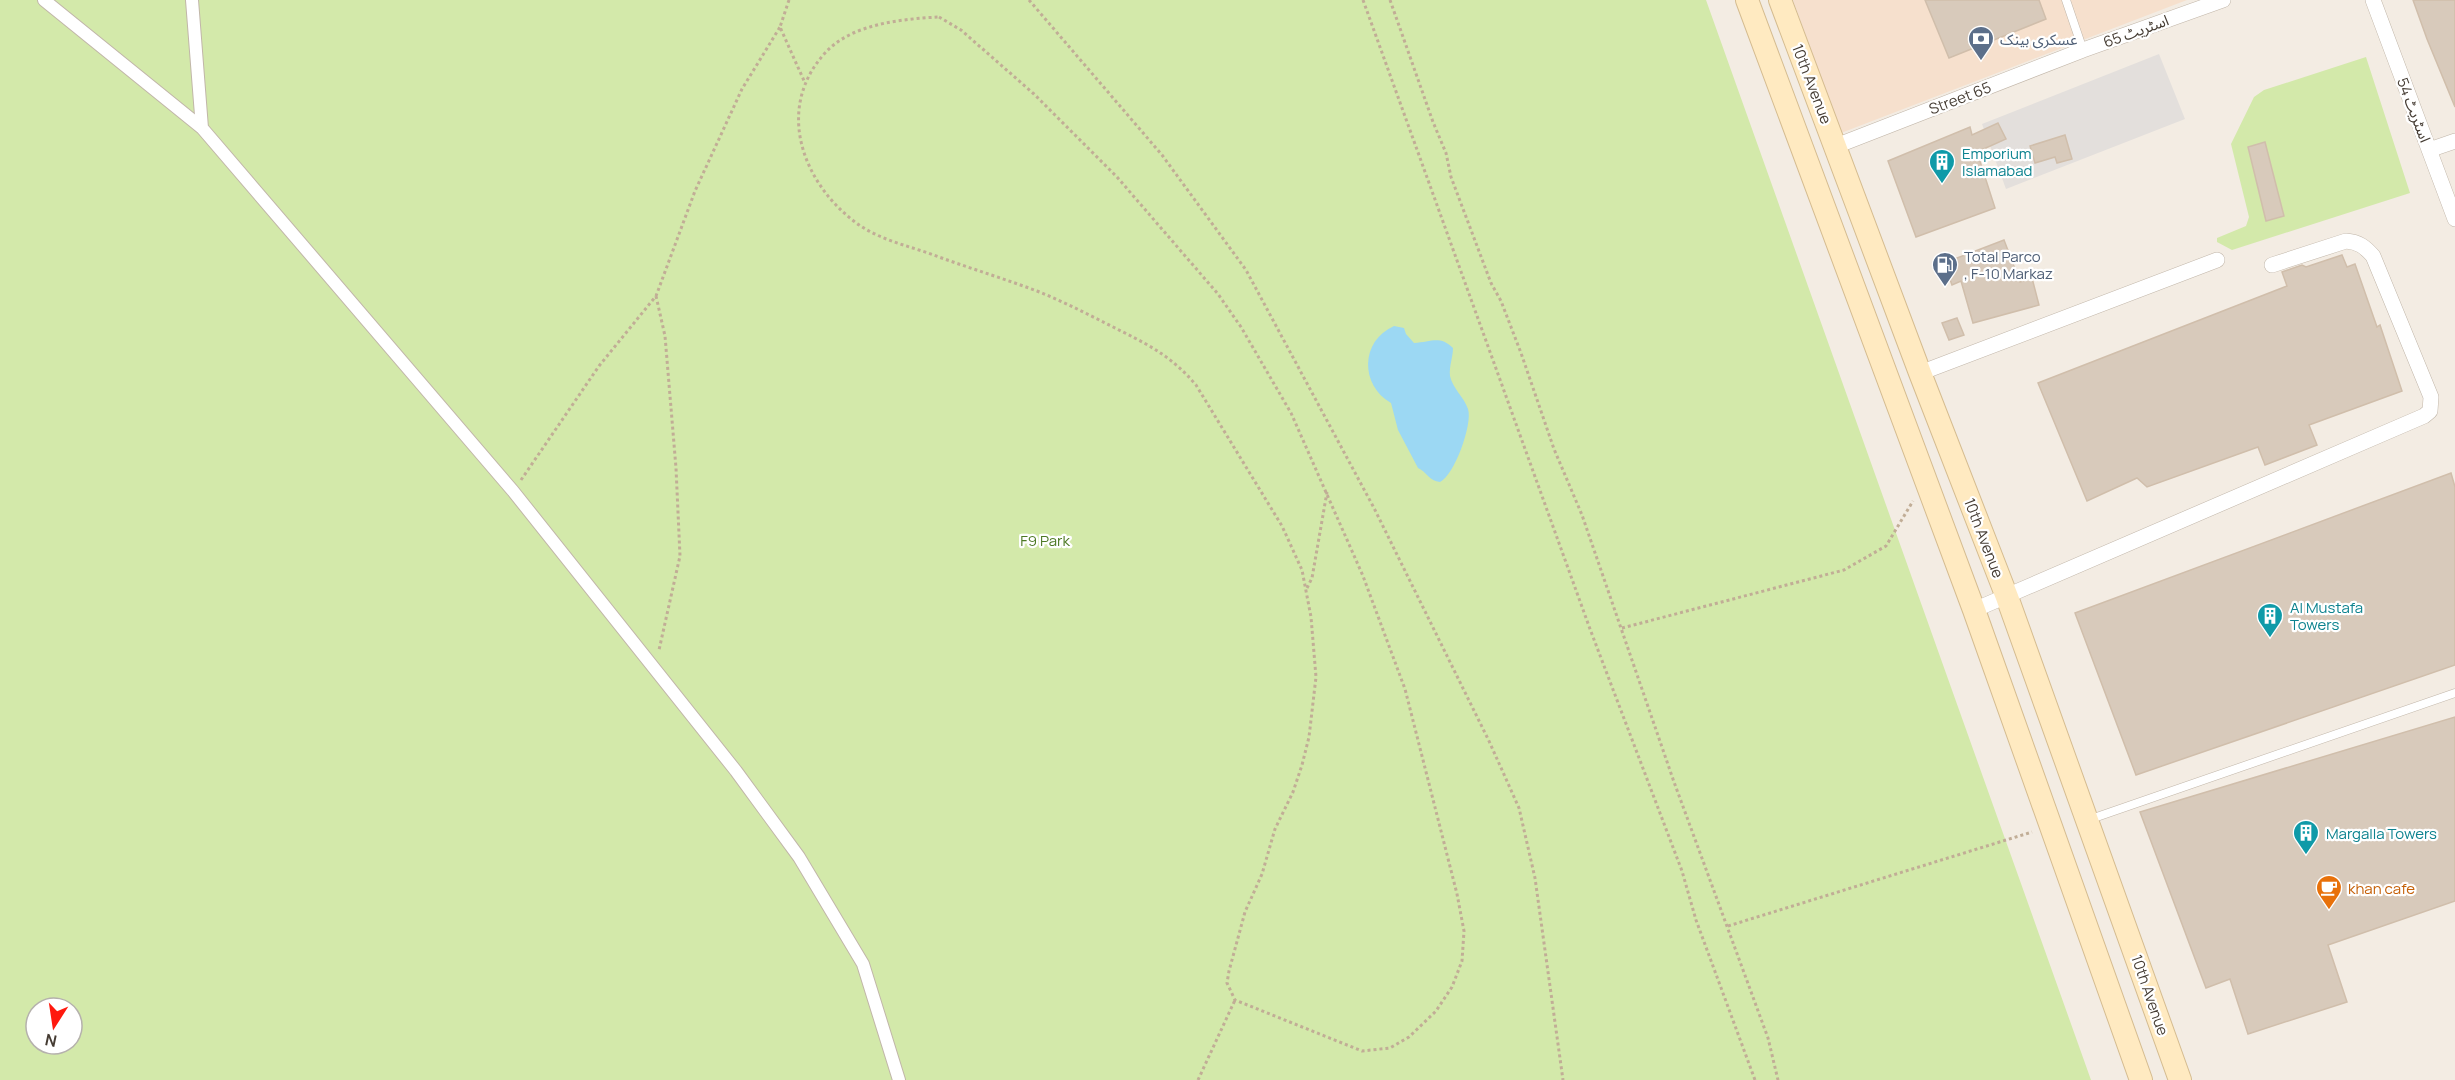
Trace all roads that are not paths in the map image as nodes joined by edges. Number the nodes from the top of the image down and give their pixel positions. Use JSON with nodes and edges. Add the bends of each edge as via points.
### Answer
{"nodes":[{"id":1,"x":44,"y":0,"type":"edge"},
{"id":2,"x":192,"y":0,"type":"edge"},
{"id":3,"x":1747,"y":0,"type":"edge"},
{"id":4,"x":2066,"y":0,"type":"edge"},
{"id":5,"x":2223,"y":0,"type":"edge"},
{"id":6,"x":2373,"y":0,"type":"edge"},
{"id":7,"x":1782,"y":1,"type":"edge"},
{"id":8,"x":2083,"y":50,"type":"junction"},
{"id":9,"x":202,"y":128,"type":"junction"},
{"id":10,"x":2455,"y":141,"type":"edge"},
{"id":11,"x":1836,"y":146,"type":"junction"},
{"id":12,"x":2429,"y":150,"type":"junction"},
{"id":13,"x":2455,"y":219,"type":"edge"},
{"id":14,"x":2217,"y":260,"type":"dead end"},
{"id":15,"x":2272,"y":265,"type":"dead end"},
{"id":16,"x":1920,"y":373,"type":"junction"},
{"id":17,"x":2007,"y":597,"type":"junction"},
{"id":18,"x":1974,"y":610,"type":"junction"},
{"id":19,"x":2455,"y":693,"type":"edge"},
{"id":20,"x":2088,"y":820,"type":"junction"},
{"id":21,"x":899,"y":1080,"type":"edge"},
{"id":22,"x":2141,"y":1080,"type":"edge"},
{"id":23,"x":2180,"y":1080,"type":"edge"}],
"edges":[{"from":1,"to":9,"type":"street"},
{"from":2,"to":9,"type":"street"},
{"from":3,"to":18,"type":"main road","name":"10th Avenue"},
{"from":4,"to":8,"type":"lane"},
{"from":5,"to":8,"type":"street","name":"اسٹریٹ 65"},
{"from":6,"to":12,"type":"street","name":"اسٹریٹ 54"},
{"from":7,"to":11,"type":"main road","name":"10th Avenue"},
{"from":8,"to":11,"type":"street","name":"Street 65"},
{"from":9,"to":21,"type":"street","via":[[513,491],[736,771],[799,857],[863,964]]},
{"from":10,"to":12,"type":"street"},
{"from":11,"to":16,"type":"main road","name":"10th Avenue"},
{"from":12,"to":13,"type":"street","name":"اسٹریٹ 54"},
{"from":14,"to":16,"type":"street"},
{"from":15,"to":17,"type":"street","via":[[2346,241],[2365,248],[2373,256],[2431,397],[2430,411]]},
{"from":16,"to":17,"type":"main road","name":"10th Avenue"},
{"from":17,"to":18,"type":"street"},
{"from":17,"to":20,"type":"main road","name":"10th Avenue"},
{"from":18,"to":22,"type":"main road","name":"10th Avenue"},
{"from":19,"to":20,"type":"lane"},
{"from":20,"to":23,"type":"main road","name":"10th Avenue"}]}
